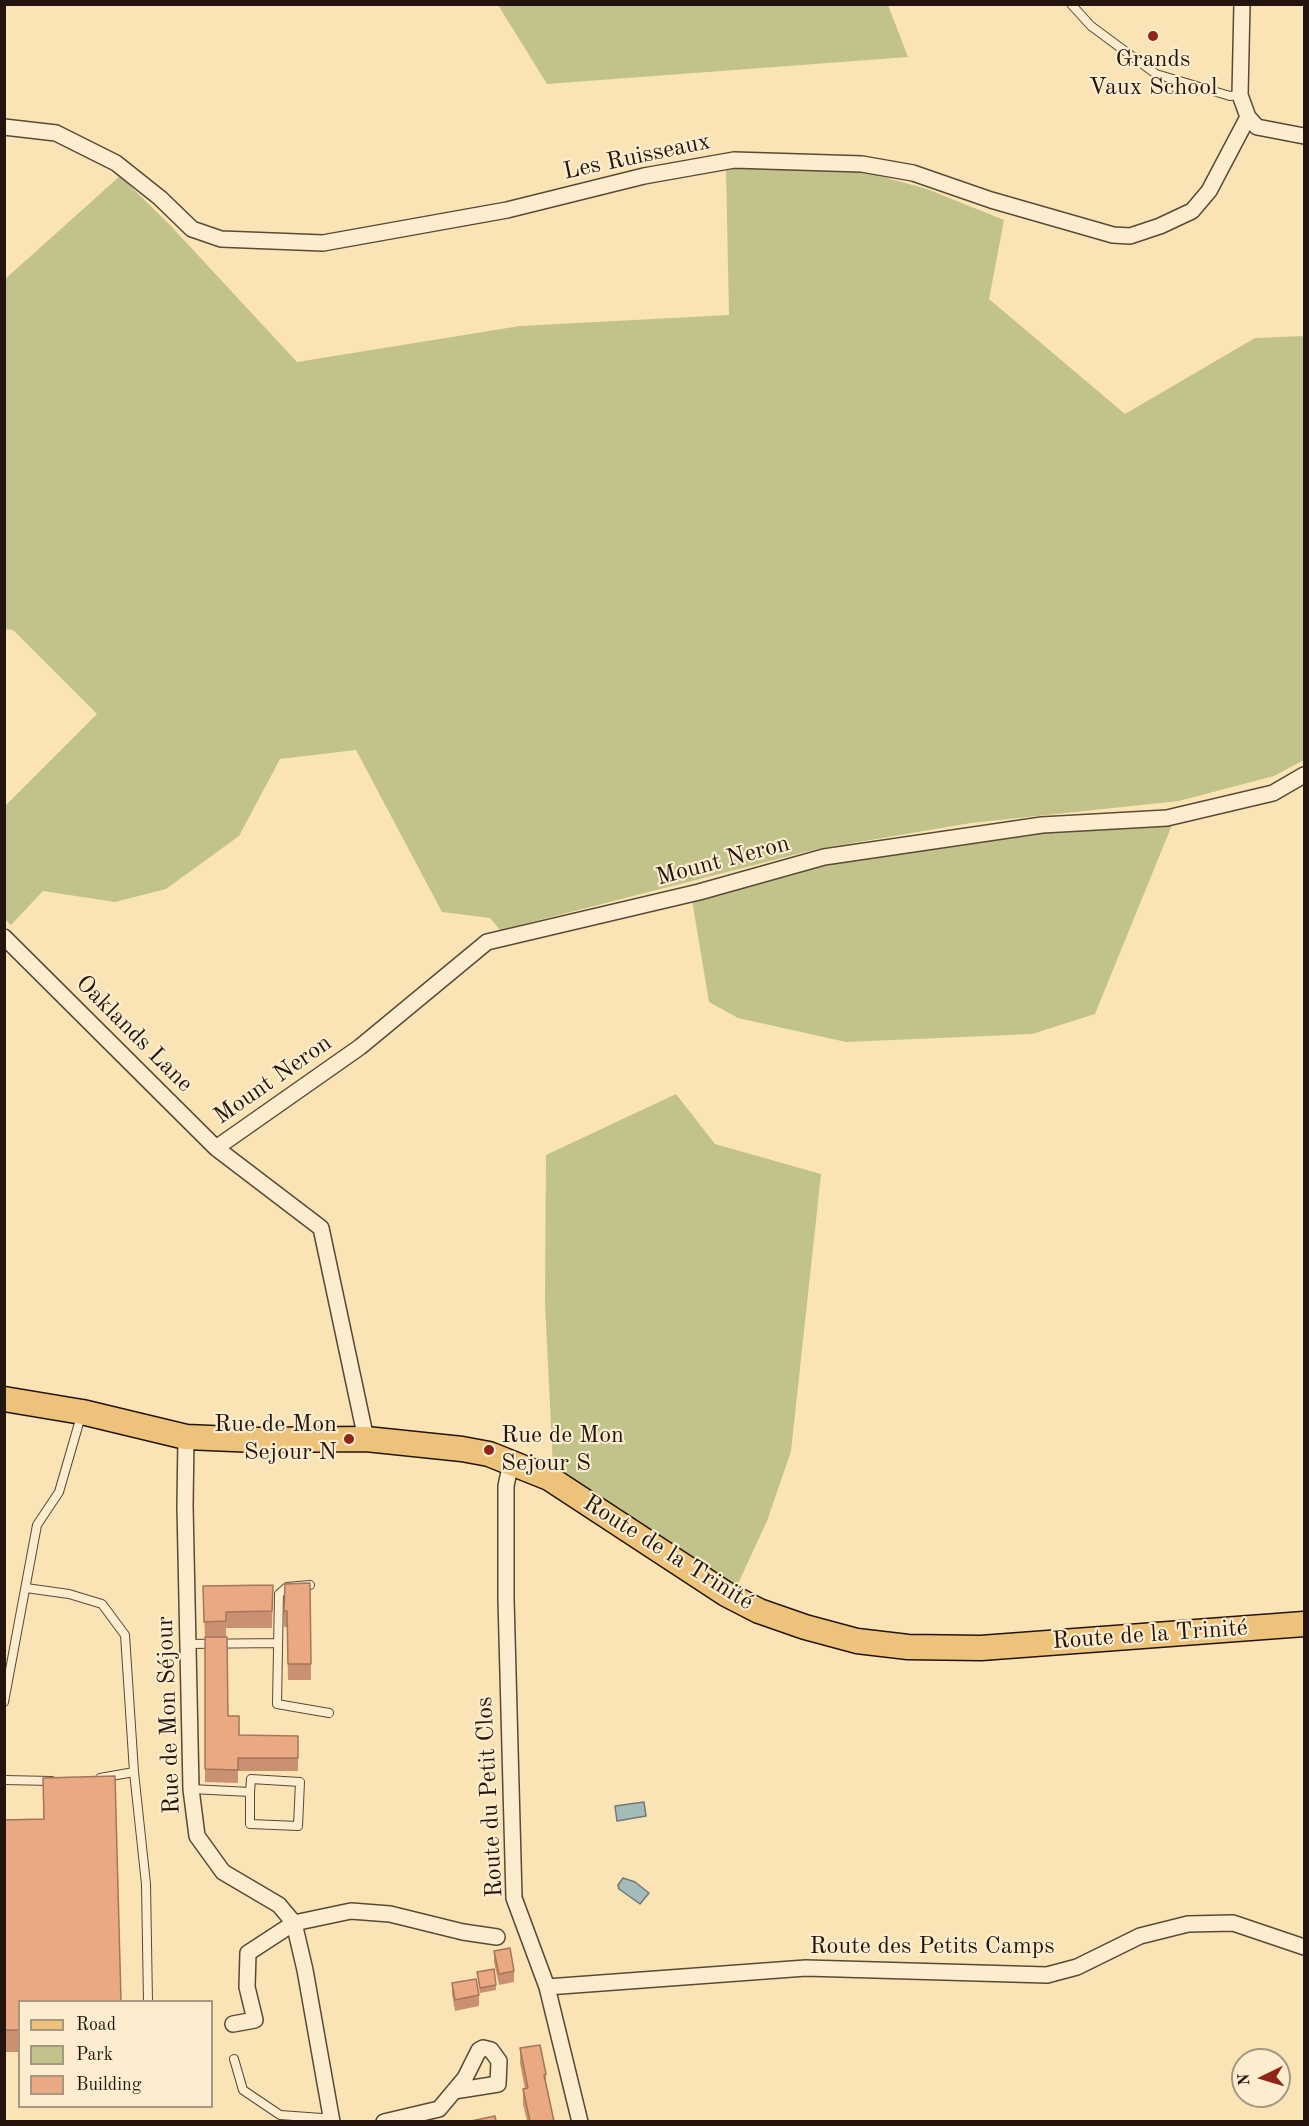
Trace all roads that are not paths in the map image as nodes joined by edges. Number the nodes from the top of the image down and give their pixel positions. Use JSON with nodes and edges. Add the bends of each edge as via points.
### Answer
{"nodes":[{"id":1,"x":1071,"y":4,"type":"edge"},
{"id":2,"x":1242,"y":4,"type":"edge"},
{"id":3,"x":1240,"y":95,"type":"junction"},
{"id":4,"x":1248,"y":117,"type":"junction"},
{"id":5,"x":4,"y":127,"type":"edge"},
{"id":6,"x":1305,"y":136,"type":"edge"},
{"id":7,"x":1305,"y":775,"type":"edge"},
{"id":8,"x":4,"y":937,"type":"edge"},
{"id":9,"x":216,"y":1148,"type":"junction"},
{"id":10,"x":4,"y":1399,"type":"edge"},
{"id":11,"x":82,"y":1412,"type":"junction"},
{"id":12,"x":186,"y":1437,"type":"junction"},
{"id":13,"x":366,"y":1439,"type":"junction"},
{"id":14,"x":511,"y":1462,"type":"junction"},
{"id":15,"x":310,"y":1585,"type":"edge"},
{"id":16,"x":26,"y":1588,"type":"junction"},
{"id":17,"x":1305,"y":1624,"type":"edge"},
{"id":18,"x":278,"y":1643,"type":"junction"},
{"id":19,"x":188,"y":1644,"type":"junction"},
{"id":20,"x":4,"y":1702,"type":"edge"},
{"id":21,"x":328,"y":1713,"type":"dead end"},
{"id":22,"x":134,"y":1773,"type":"junction"},
{"id":23,"x":93,"y":1779,"type":"edge"},
{"id":24,"x":4,"y":1780,"type":"edge"},
{"id":25,"x":61,"y":1782,"type":"edge"},
{"id":26,"x":191,"y":1789,"type":"junction"},
{"id":27,"x":250,"y":1791,"type":"junction"},
{"id":28,"x":294,"y":1923,"type":"junction"},
{"id":29,"x":497,"y":1937,"type":"dead end"},
{"id":30,"x":1305,"y":1947,"type":"edge"},
{"id":31,"x":547,"y":1987,"type":"junction"},
{"id":32,"x":148,"y":2000,"type":"edge"},
{"id":33,"x":233,"y":2024,"type":"dead end"},
{"id":34,"x":234,"y":2059,"type":"dead end"},
{"id":35,"x":454,"y":2091,"type":"dead end"},
{"id":36,"x":332,"y":2119,"type":"edge"},
{"id":37,"x":384,"y":2121,"type":"edge"},
{"id":38,"x":580,"y":2121,"type":"edge"}],
"edges":[{"from":1,"to":3,"type":"lane","via":[[1091,26],[1156,74],[1230,96]]},
{"from":2,"to":3,"type":"street"},
{"from":3,"to":4,"type":"street"},
{"from":4,"to":5,"type":"street","name":"Les Ruisseaux","via":[[1209,190],[1192,211],[1130,236],[1113,235],[991,200],[913,173],[862,164],[734,160],[644,176],[507,210],[323,243],[221,239],[192,229],[116,163],[56,133]]},
{"from":4,"to":6,"type":"street","via":[[1257,127]]},
{"from":7,"to":9,"type":"street","name":"Mount Neron","via":[[1273,793],[1167,818],[1042,825],[824,856],[699,892],[487,942],[360,1047]]},
{"from":8,"to":9,"type":"street","name":"Oaklands Lane"},
{"from":9,"to":13,"type":"street","name":"Oaklands Lane","via":[[321,1228]]},
{"from":10,"to":11,"type":"main road","name":"Route de la Trinité"},
{"from":11,"to":12,"type":"main road","name":"Route de la Trinité"},
{"from":11,"to":16,"type":"lane","via":[[59,1492],[37,1525]]},
{"from":12,"to":13,"type":"main road","name":"Route de la Trinité"},
{"from":12,"to":19,"type":"street","name":"Rue de Mon Séjour"},
{"from":13,"to":14,"type":"main road","name":"Route de la Trinité","via":[[462,1449]]},
{"from":14,"to":17,"type":"main road","name":"Route de la Trinité","via":[[582,1498],[726,1594],[768,1614],[857,1641],[908,1647],[981,1648]]},
{"from":14,"to":31,"type":"street","name":"Route du Petit Clos","via":[[506,1486],[506,1599],[514,1898]]},
{"from":15,"to":18,"type":"lane","via":[[287,1587],[279,1594]]},
{"from":16,"to":20,"type":"lane"},
{"from":16,"to":22,"type":"lane","via":[[102,1604],[124,1635]]},
{"from":18,"to":19,"type":"lane"},
{"from":18,"to":21,"type":"lane","via":[[277,1704]]},
{"from":19,"to":26,"type":"street","name":"Rue de Mon Séjour"},
{"from":22,"to":23,"type":"lane"},
{"from":22,"to":32,"type":"lane","via":[[146,1884]]},
{"from":24,"to":25,"type":"lane"},
{"from":26,"to":27,"type":"lane"},
{"from":26,"to":28,"type":"street","name":"Rue de Mon Séjour","via":[[197,1836],[223,1872],[279,1905]]},
{"from":27,"to":27,"type":"lane","via":[[250,1824],[298,1826],[300,1782],[250,1779]]},
{"from":28,"to":29,"type":"street","via":[[351,1911],[390,1914]]},
{"from":28,"to":33,"type":"street","via":[[248,1953],[248,1987],[255,2020]]},
{"from":28,"to":36,"type":"street"},
{"from":30,"to":31,"type":"street","name":"Route des Petits Camps","via":[[1233,1923],[1188,1924],[1140,1936],[1077,1968],[1047,1975],[806,1968]]},
{"from":31,"to":38,"type":"street","name":"Route du Petit Clos"},
{"from":34,"to":36,"type":"lane","via":[[243,2090],[280,2115]]},
{"from":35,"to":37,"type":"street","via":[[439,2109]]}]}
